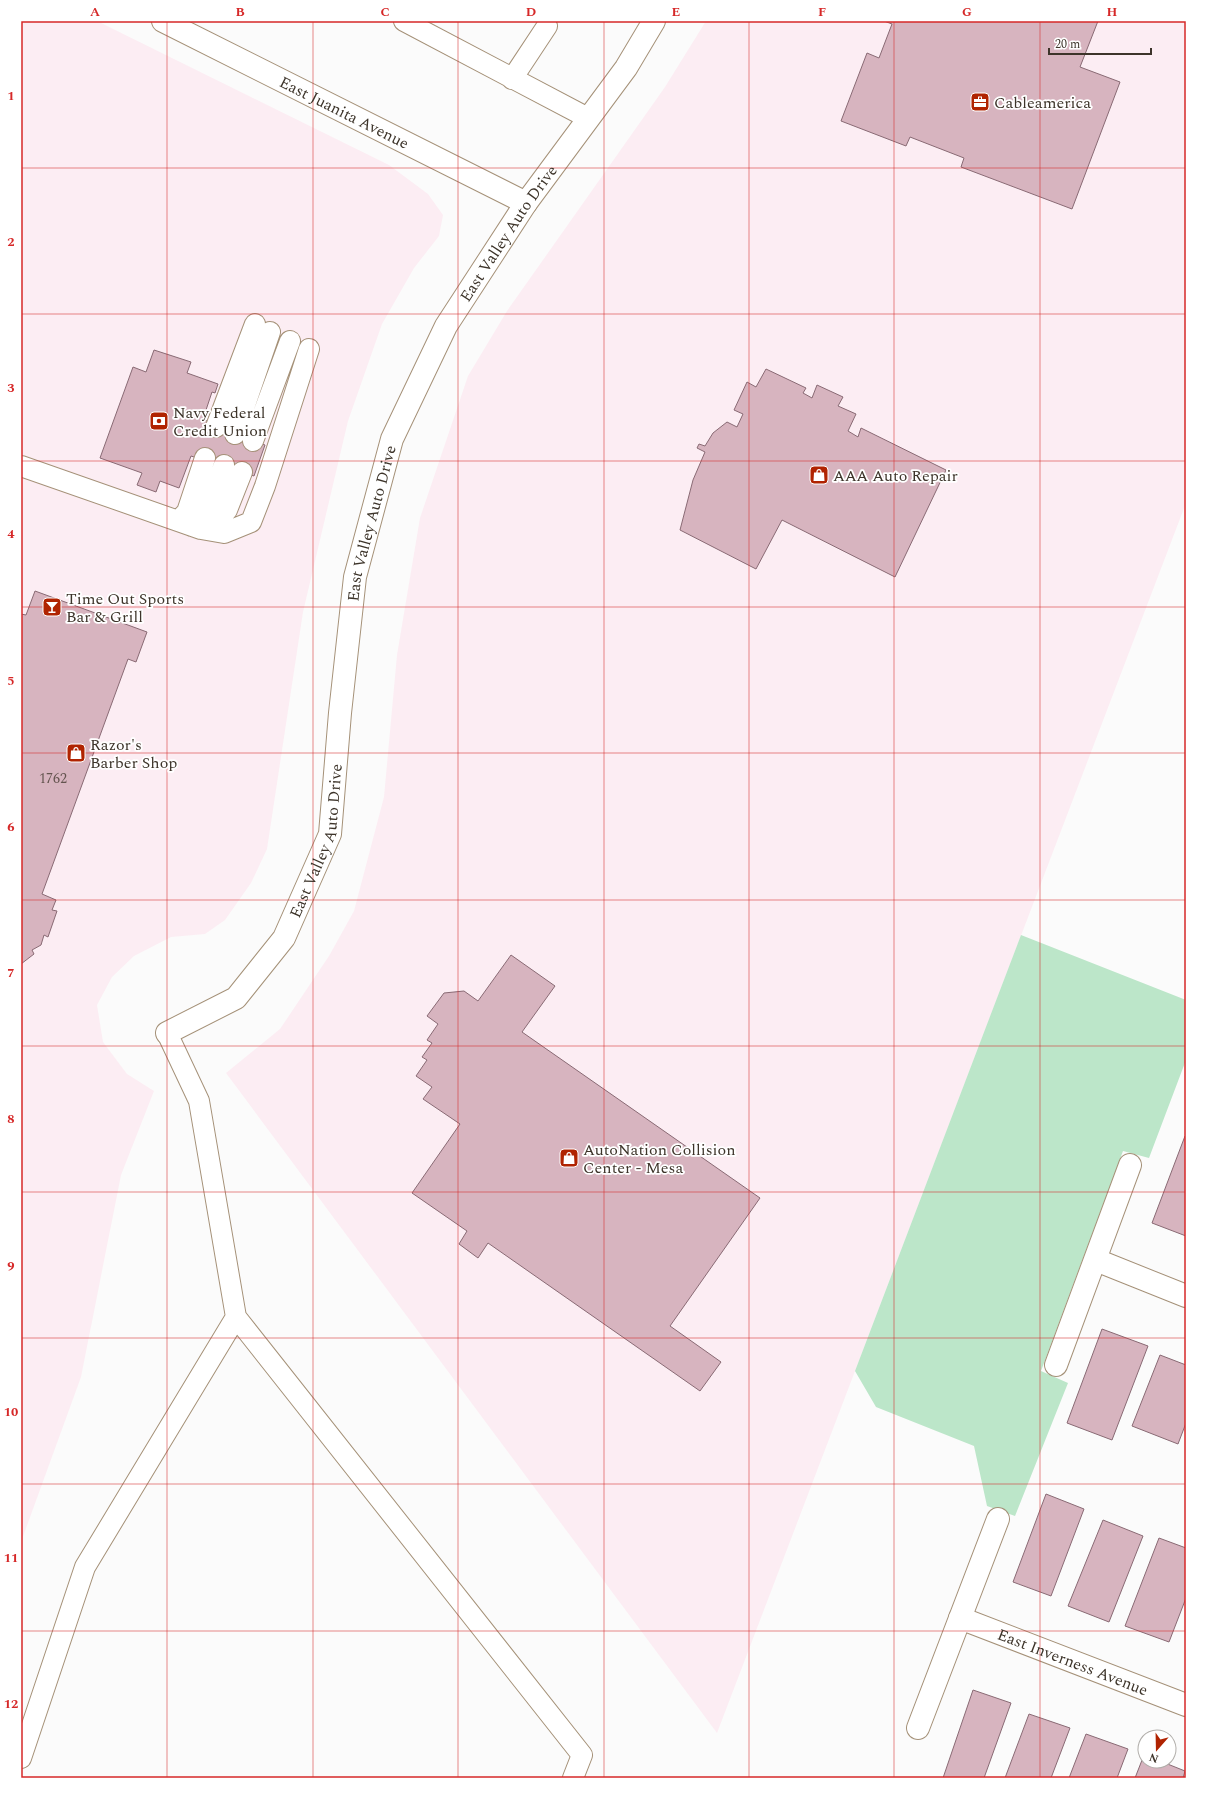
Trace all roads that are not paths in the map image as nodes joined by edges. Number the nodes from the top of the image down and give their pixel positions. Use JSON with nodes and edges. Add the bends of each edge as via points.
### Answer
{"nodes":[{"id":1,"x":163,"y":21,"type":"edge"},
{"id":2,"x":404,"y":21,"type":"edge"},
{"id":3,"x":654,"y":21,"type":"edge"},
{"id":4,"x":548,"y":26,"type":"dead end"},
{"id":5,"x":512,"y":79,"type":"junction"},
{"id":6,"x":588,"y":118,"type":"junction"},
{"id":7,"x":526,"y":203,"type":"junction"},
{"id":8,"x":263,"y":328,"type":"dead end"},
{"id":9,"x":290,"y":341,"type":"dead end"},
{"id":10,"x":309,"y":349,"type":"dead end"},
{"id":11,"x":205,"y":458,"type":"dead end"},
{"id":12,"x":21,"y":466,"type":"edge"},
{"id":13,"x":233,"y":468,"type":"dead end"},
{"id":14,"x":193,"y":526,"type":"junction"},
{"id":15,"x":167,"y":1033,"type":"joint"},
{"id":16,"x":1130,"y":1165,"type":"dead end"},
{"id":17,"x":1096,"y":1260,"type":"junction"},
{"id":18,"x":1186,"y":1296,"type":"edge"},
{"id":19,"x":236,"y":1317,"type":"junction"},
{"id":20,"x":1056,"y":1365,"type":"dead end"},
{"id":21,"x":998,"y":1519,"type":"dead end"},
{"id":22,"x":960,"y":1618,"type":"junction"},
{"id":23,"x":1186,"y":1705,"type":"edge"},
{"id":24,"x":918,"y":1728,"type":"dead end"},
{"id":25,"x":21,"y":1758,"type":"edge"},
{"id":26,"x":573,"y":1778,"type":"edge"}],
"edges":[{"from":1,"to":7,"type":"street","name":"East Juanita Avenue"},
{"from":2,"to":5,"type":"lane"},
{"from":3,"to":6,"type":"street","name":"East Valley Auto Drive","via":[[626,68]]},
{"from":4,"to":5,"type":"lane"},
{"from":5,"to":6,"type":"lane"},
{"from":6,"to":7,"type":"street","name":"East Valley Auto Drive"},
{"from":7,"to":15,"type":"street","name":"East Valley Auto Drive","via":[[446,326],[392,439],[355,576],[330,834],[284,938],[236,998]]},
{"from":8,"to":9,"type":"lane","via":[[235,434]]},
{"from":10,"to":14,"type":"lane","via":[[252,522],[224,533]]},
{"from":11,"to":14,"type":"lane","via":[[187,512]]},
{"from":12,"to":14,"type":"lane"},
{"from":13,"to":14,"type":"lane"},
{"from":15,"to":19,"type":"lane","via":[[199,1101]]},
{"from":16,"to":17,"type":"street"},
{"from":17,"to":18,"type":"street"},
{"from":17,"to":20,"type":"street"},
{"from":19,"to":25,"type":"lane","via":[[85,1567]]},
{"from":19,"to":26,"type":"lane","via":[[582,1755]]},
{"from":21,"to":22,"type":"street"},
{"from":22,"to":23,"type":"street","name":"East Inverness Avenue"},
{"from":22,"to":24,"type":"street"}]}
